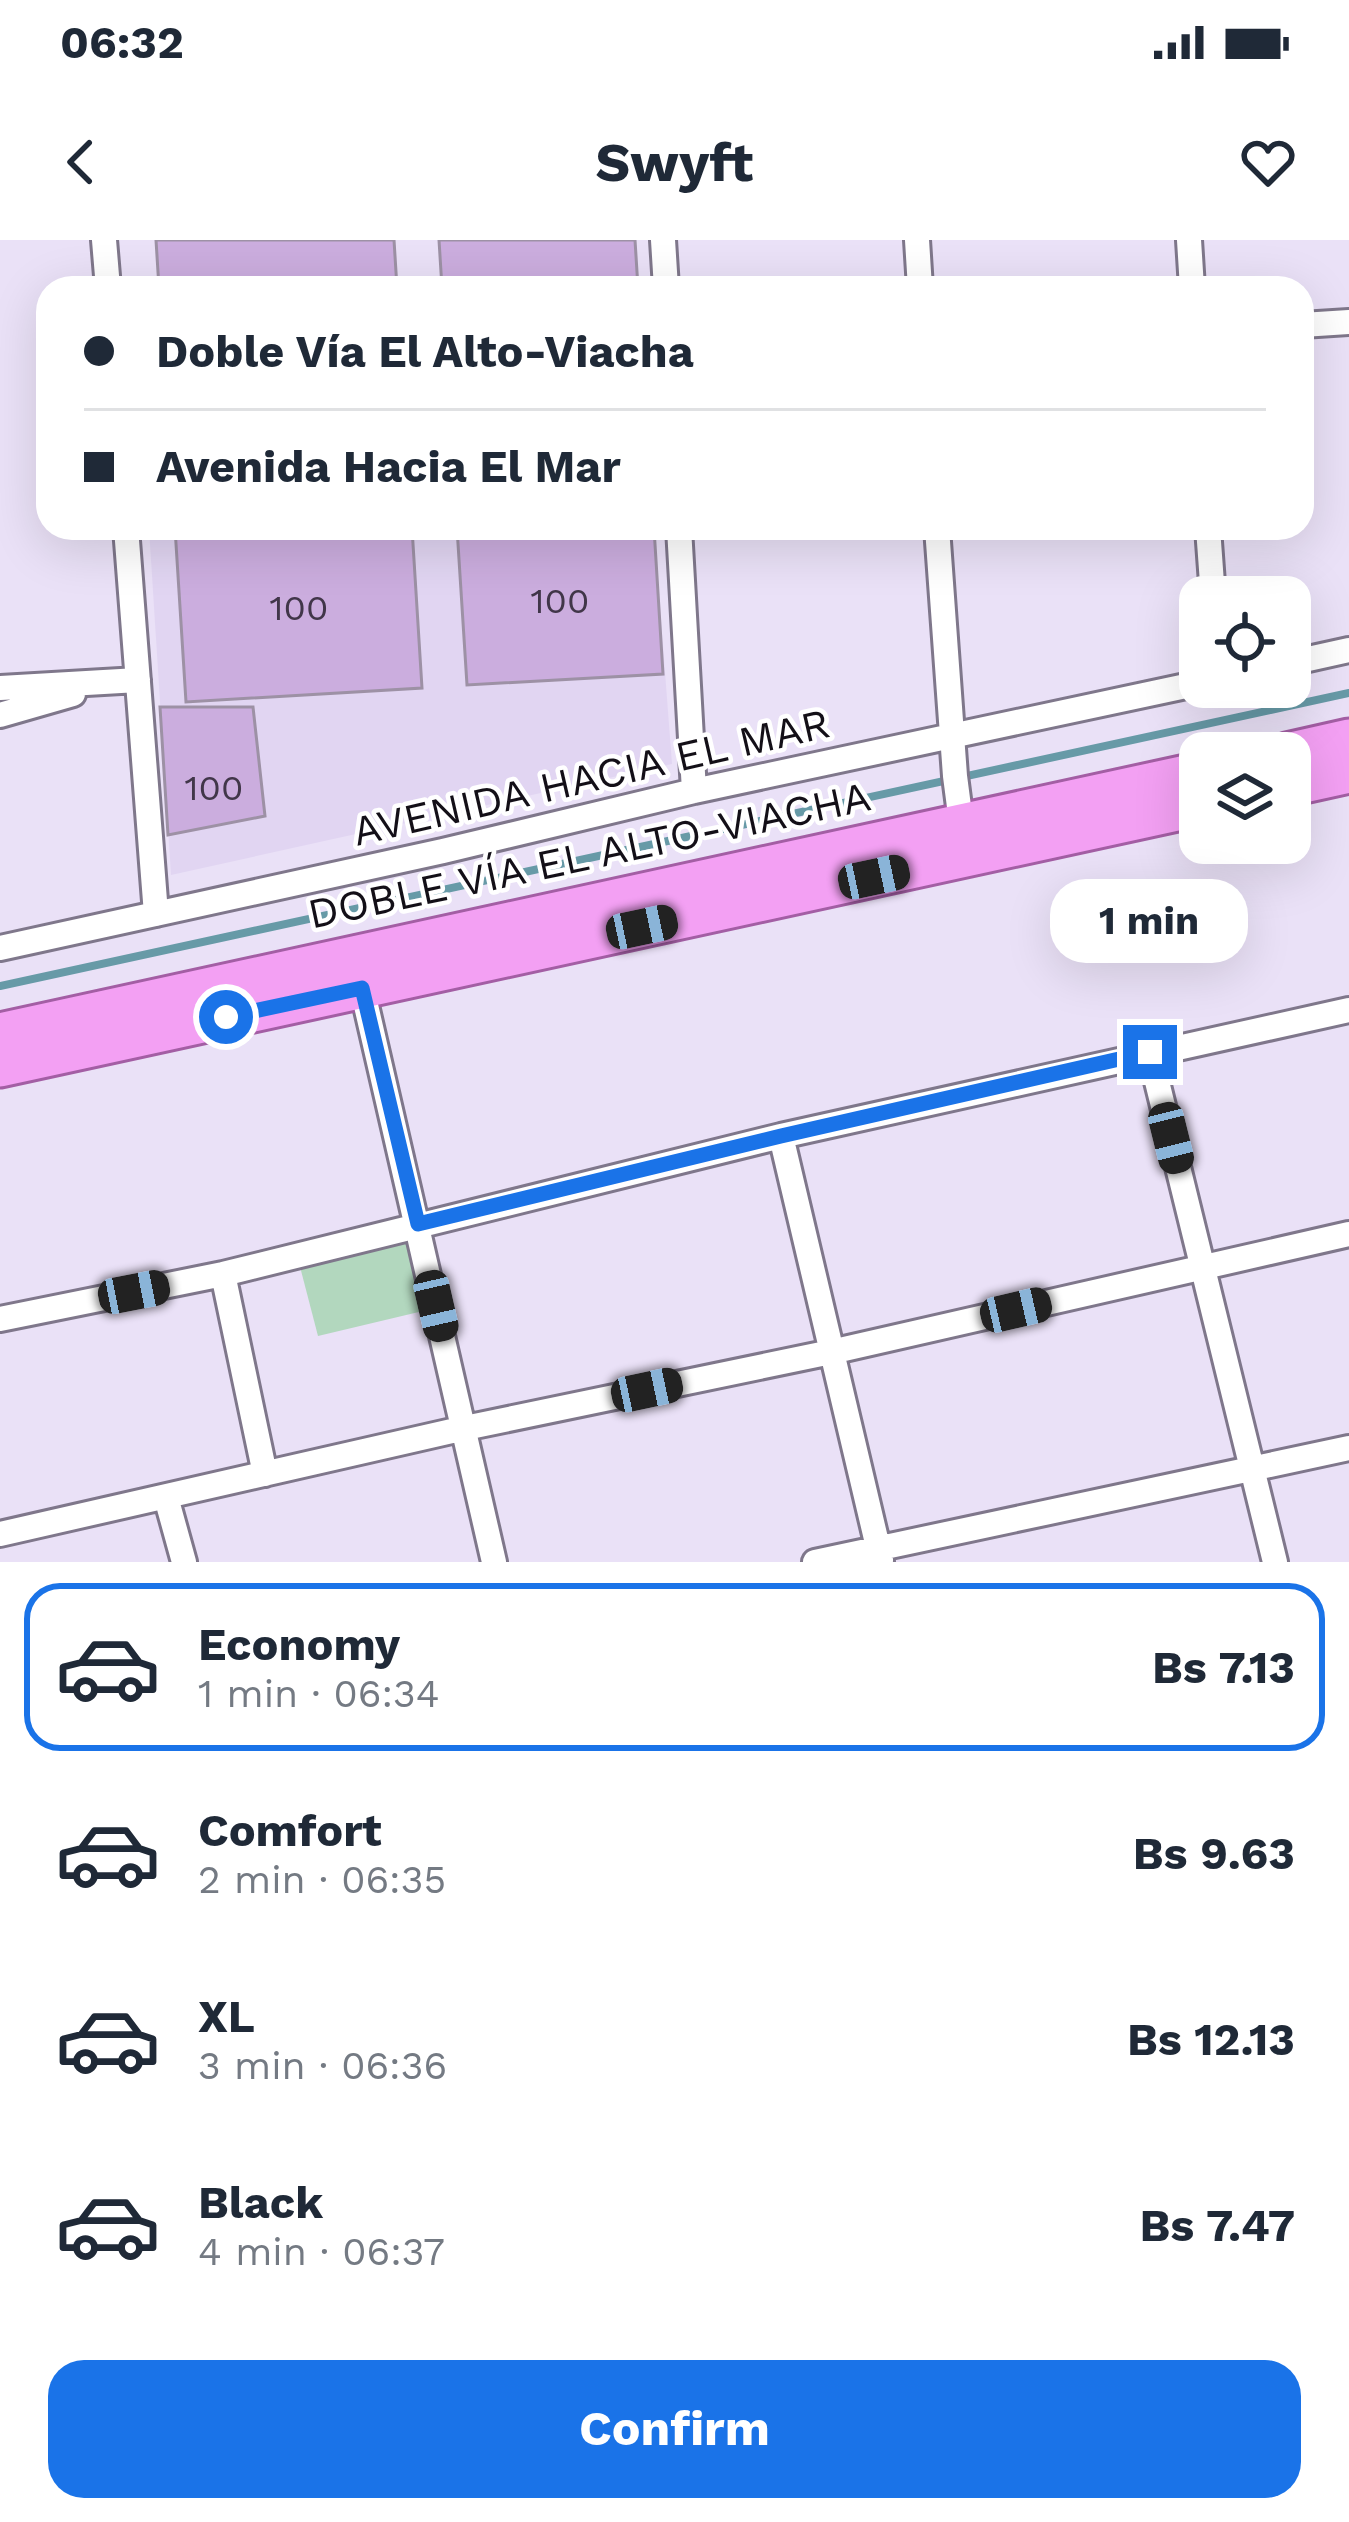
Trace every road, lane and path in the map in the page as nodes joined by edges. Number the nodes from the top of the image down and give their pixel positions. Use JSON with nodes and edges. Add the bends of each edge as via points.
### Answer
{"nodes":[{"id":1,"x":104,"y":240,"type":"edge"},
{"id":2,"x":663,"y":240,"type":"edge"},
{"id":3,"x":916,"y":240,"type":"edge"},
{"id":4,"x":1189,"y":240,"type":"edge"},
{"id":5,"x":107,"y":276,"type":"edge"},
{"id":6,"x":665,"y":276,"type":"edge"},
{"id":7,"x":919,"y":276,"type":"edge"},
{"id":8,"x":1191,"y":276,"type":"edge"},
{"id":9,"x":1349,"y":322,"type":"edge"},
{"id":10,"x":1314,"y":324,"type":"edge"},
{"id":11,"x":127,"y":540,"type":"edge"},
{"id":12,"x":680,"y":540,"type":"edge"},
{"id":13,"x":938,"y":540,"type":"edge"},
{"id":14,"x":1209,"y":540,"type":"edge"},
{"id":15,"x":1211,"y":576,"type":"edge"},
{"id":16,"x":1349,"y":650,"type":"edge"},
{"id":17,"x":1311,"y":658,"type":"edge"},
{"id":18,"x":138,"y":680,"type":"junction"},
{"id":19,"x":98,"y":683,"type":"junction"},
{"id":20,"x":0,"y":688,"type":"edge"},
{"id":21,"x":1179,"y":688,"type":"edge"},
{"id":22,"x":0,"y":715,"type":"edge"},
{"id":23,"x":952,"y":738,"type":"junction"},
{"id":24,"x":1349,"y":740,"type":"edge"},
{"id":25,"x":1311,"y":748,"type":"edge"},
{"id":26,"x":1349,"y":773,"type":"edge"},
{"id":27,"x":1179,"y":776,"type":"edge"},
{"id":28,"x":1311,"y":781,"type":"edge"},
{"id":29,"x":694,"y":791,"type":"junction"},
{"id":30,"x":1179,"y":811,"type":"edge"},
{"id":31,"x":960,"y":815,"type":"junction"},
{"id":32,"x":156,"y":914,"type":"junction"},
{"id":33,"x":0,"y":948,"type":"edge"},
{"id":34,"x":362,"y":988,"type":"junction"},
{"id":35,"x":1349,"y":1010,"type":"edge"},
{"id":36,"x":0,"y":1033,"type":"edge"},
{"id":37,"x":1150,"y":1052,"type":"junction"},
{"id":38,"x":0,"y":1067,"type":"edge"},
{"id":39,"x":781,"y":1136,"type":"junction"},
{"id":40,"x":418,"y":1224,"type":"junction"},
{"id":41,"x":1349,"y":1234,"type":"edge"},
{"id":42,"x":1202,"y":1268,"type":"junction"},
{"id":43,"x":223,"y":1274,"type":"junction"},
{"id":44,"x":0,"y":1319,"type":"edge"},
{"id":45,"x":830,"y":1352,"type":"junction"},
{"id":46,"x":465,"y":1428,"type":"junction"},
{"id":47,"x":1349,"y":1448,"type":"edge"},
{"id":48,"x":1252,"y":1470,"type":"junction"},
{"id":49,"x":266,"y":1474,"type":"junction"},
{"id":50,"x":166,"y":1497,"type":"junction"},
{"id":51,"x":0,"y":1534,"type":"edge"},
{"id":52,"x":879,"y":1555,"type":"edge"},
{"id":53,"x":184,"y":1562,"type":"edge"},
{"id":54,"x":494,"y":1562,"type":"edge"},
{"id":55,"x":815,"y":1562,"type":"edge"},
{"id":56,"x":1275,"y":1562,"type":"edge"}],
"edges":[{"from":1,"to":5,"type":"street"},
{"from":2,"to":6,"type":"street"},
{"from":3,"to":7,"type":"street"},
{"from":4,"to":8,"type":"street"},
{"from":9,"to":10,"type":"street"},
{"from":11,"to":18,"type":"street"},
{"from":12,"to":29,"type":"street"},
{"from":13,"to":23,"type":"street"},
{"from":14,"to":15,"type":"street"},
{"from":16,"to":17,"type":"street"},
{"from":18,"to":19,"type":"street"},
{"from":18,"to":32,"type":"street"},
{"from":19,"to":20,"type":"street"},
{"from":19,"to":22,"type":"street"},
{"from":21,"to":23,"type":"street","name":"AVENIDA HACIA EL MAR"},
{"from":23,"to":29,"type":"street","name":"AVENIDA HACIA EL MAR"},
{"from":23,"to":31,"type":"street"},
{"from":24,"to":25,"type":"highway"},
{"from":26,"to":28,"type":"highway"},
{"from":27,"to":31,"type":"highway","name":"DOBLE VÍA EL ALTO-VIACHA"},
{"from":29,"to":32,"type":"street","name":"AVENIDA HACIA EL MAR"},
{"from":30,"to":34,"type":"highway","name":"DOBLE VÍA EL ALTO-VIACHA"},
{"from":31,"to":36,"type":"highway","name":"DOBLE VÍA EL ALTO-VIACHA"},
{"from":32,"to":33,"type":"street","name":"AVENIDA HACIA EL MAR"},
{"from":34,"to":38,"type":"highway","name":"DOBLE VÍA EL ALTO-VIACHA"},
{"from":34,"to":40,"type":"street"},
{"from":35,"to":37,"type":"street"},
{"from":37,"to":39,"type":"street"},
{"from":37,"to":42,"type":"street"},
{"from":39,"to":40,"type":"street"},
{"from":39,"to":45,"type":"street"},
{"from":40,"to":43,"type":"street"},
{"from":40,"to":46,"type":"street"},
{"from":41,"to":42,"type":"street"},
{"from":42,"to":45,"type":"street"},
{"from":42,"to":48,"type":"street"},
{"from":43,"to":44,"type":"street"},
{"from":43,"to":49,"type":"street"},
{"from":45,"to":46,"type":"street"},
{"from":45,"to":52,"type":"street"},
{"from":46,"to":49,"type":"street"},
{"from":46,"to":54,"type":"street"},
{"from":47,"to":48,"type":"street"},
{"from":48,"to":52,"type":"street"},
{"from":48,"to":56,"type":"street"},
{"from":49,"to":50,"type":"street"},
{"from":50,"to":51,"type":"street"},
{"from":50,"to":53,"type":"street"},
{"from":52,"to":55,"type":"street"}]}
